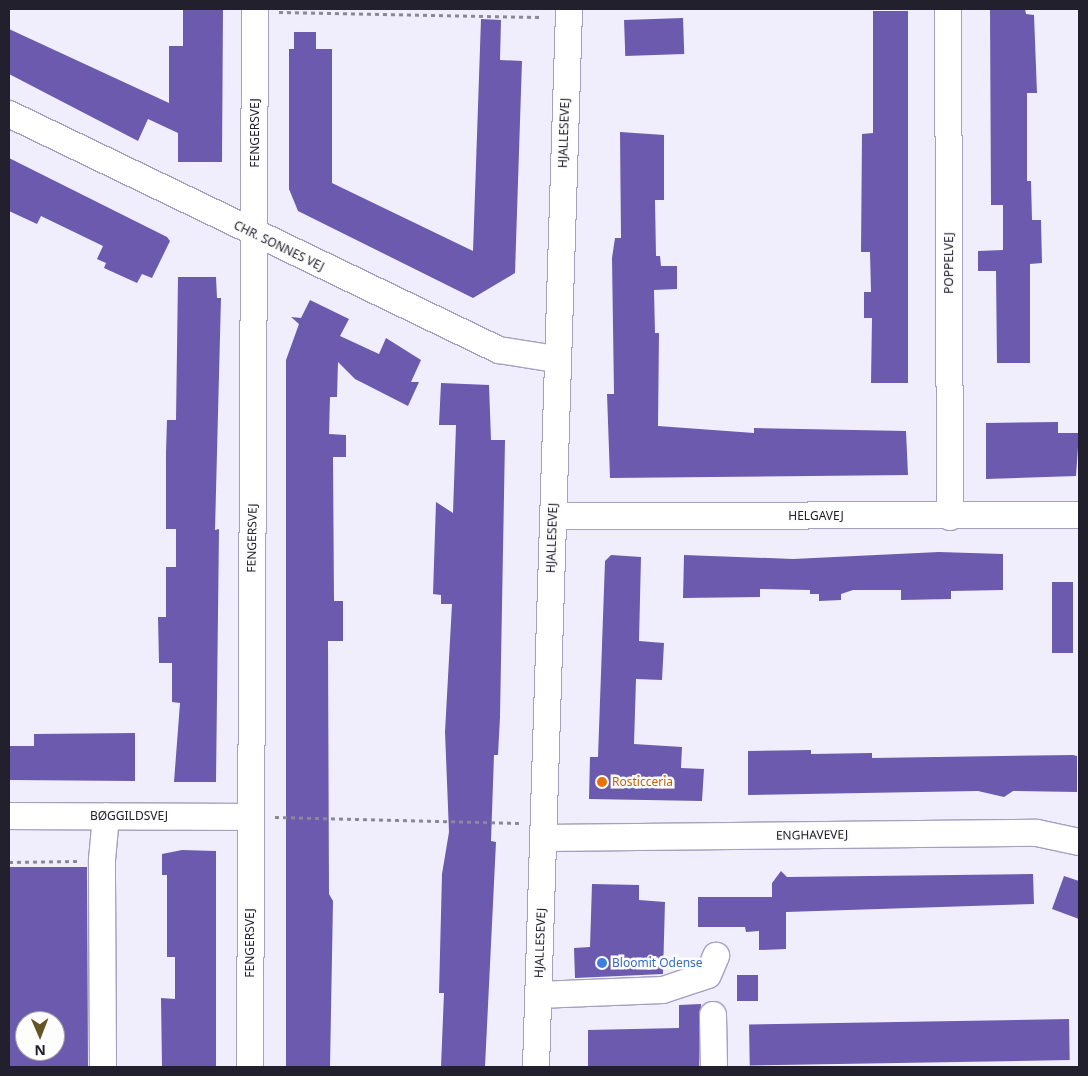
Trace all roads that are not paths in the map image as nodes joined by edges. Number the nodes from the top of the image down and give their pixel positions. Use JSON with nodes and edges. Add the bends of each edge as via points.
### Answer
{"nodes":[{"id":1,"x":948,"y":9,"type":"edge"},
{"id":2,"x":255,"y":10,"type":"edge"},
{"id":3,"x":569,"y":13,"type":"edge"},
{"id":4,"x":9,"y":114,"type":"edge"},
{"id":5,"x":255,"y":235,"type":"junction"},
{"id":6,"x":556,"y":359,"type":"junction"},
{"id":7,"x":1079,"y":515,"type":"edge"},
{"id":8,"x":552,"y":516,"type":"junction"},
{"id":9,"x":950,"y":517,"type":"junction"},
{"id":10,"x":9,"y":816,"type":"edge"},
{"id":11,"x":106,"y":816,"type":"junction"},
{"id":12,"x":250,"y":817,"type":"junction"},
{"id":13,"x":543,"y":831,"type":"junction"},
{"id":14,"x":1079,"y":842,"type":"edge"},
{"id":15,"x":716,"y":956,"type":"dead end"},
{"id":16,"x":538,"y":995,"type":"junction"},
{"id":17,"x":713,"y":1015,"type":"dead end"},
{"id":18,"x":103,"y":1067,"type":"edge"},
{"id":19,"x":250,"y":1067,"type":"edge"},
{"id":20,"x":536,"y":1067,"type":"edge"},
{"id":21,"x":714,"y":1067,"type":"edge"}],
"edges":[{"from":1,"to":9,"type":"street","name":"POPPELVEJ"},
{"from":2,"to":5,"type":"street","name":"FENGERSVEJ"},
{"from":3,"to":6,"type":"street","name":"HJALLESEVEJ"},
{"from":4,"to":5,"type":"street","name":"CHR. SONNES VEJ"},
{"from":5,"to":6,"type":"street","name":"CHR. SONNES VEJ","via":[[499,350]]},
{"from":5,"to":12,"type":"street","name":"FENGERSVEJ"},
{"from":6,"to":8,"type":"street","name":"HJALLESEVEJ"},
{"from":7,"to":9,"type":"street","name":"HELGAVEJ"},
{"from":8,"to":9,"type":"street","name":"HELGAVEJ"},
{"from":8,"to":13,"type":"street","name":"HJALLESEVEJ"},
{"from":10,"to":11,"type":"street","name":"BØGGILDSVEJ"},
{"from":11,"to":12,"type":"street","name":"BØGGILDSVEJ"},
{"from":11,"to":18,"type":"street","via":[[102,860]]},
{"from":12,"to":19,"type":"street","name":"FENGERSVEJ"},
{"from":13,"to":14,"type":"street","name":"ENGHAVEVEJ","via":[[1037,833]]},
{"from":13,"to":16,"type":"street","name":"HJALLESEVEJ"},
{"from":15,"to":16,"type":"street","via":[[708,975],[664,990]]},
{"from":16,"to":20,"type":"street","name":"HJALLESEVEJ"},
{"from":17,"to":21,"type":"street"}]}
